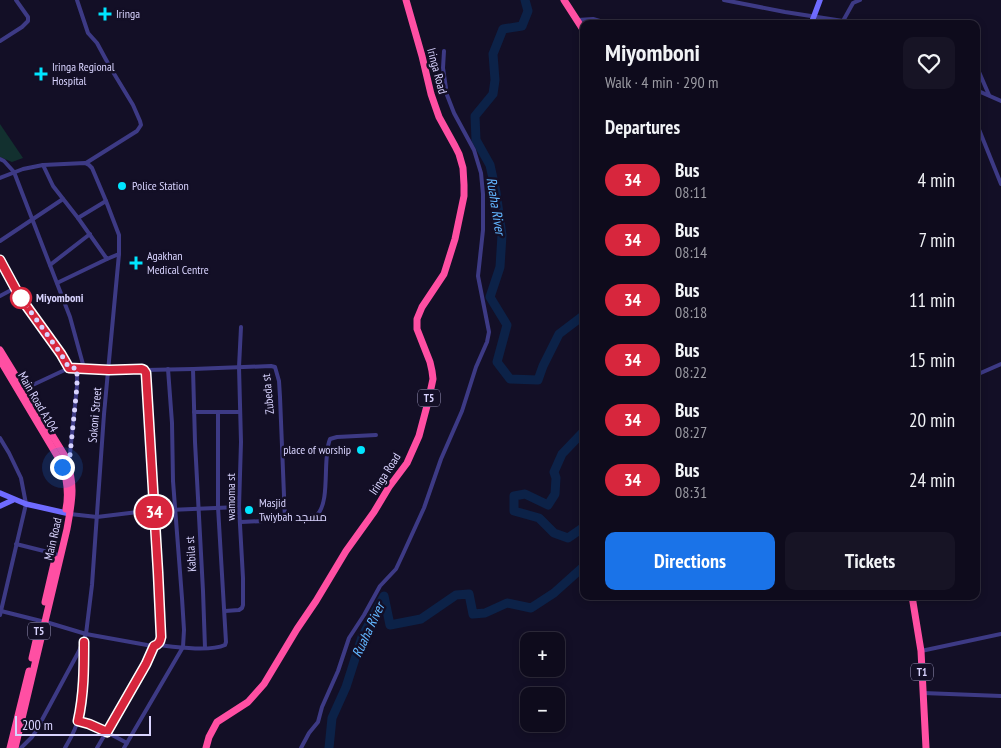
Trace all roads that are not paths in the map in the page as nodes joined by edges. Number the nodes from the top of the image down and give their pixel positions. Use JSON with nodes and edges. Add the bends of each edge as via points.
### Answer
{"nodes":[{"id":1,"x":16,"y":0,"type":"edge"},
{"id":2,"x":77,"y":0,"type":"edge"},
{"id":3,"x":406,"y":0,"type":"edge"},
{"id":4,"x":564,"y":0,"type":"edge"},
{"id":5,"x":724,"y":0,"type":"edge"},
{"id":6,"x":820,"y":0,"type":"edge"},
{"id":7,"x":860,"y":0,"type":"edge"},
{"id":8,"x":813,"y":16,"type":"junction"},
{"id":9,"x":577,"y":20,"type":"junction"},
{"id":10,"x":596,"y":20,"type":"edge"},
{"id":11,"x":812,"y":20,"type":"edge"},
{"id":12,"x":837,"y":20,"type":"edge"},
{"id":13,"x":844,"y":20,"type":"edge"},
{"id":14,"x":580,"y":25,"type":"edge"},
{"id":15,"x":0,"y":41,"type":"edge"},
{"id":16,"x":444,"y":52,"type":"dead end"},
{"id":17,"x":980,"y":75,"type":"edge"},
{"id":18,"x":980,"y":92,"type":"edge"},
{"id":19,"x":989,"y":96,"type":"junction"},
{"id":20,"x":1001,"y":101,"type":"edge"},
{"id":21,"x":980,"y":132,"type":"edge"},
{"id":22,"x":0,"y":159,"type":"edge"},
{"id":23,"x":86,"y":163,"type":"junction"},
{"id":24,"x":43,"y":165,"type":"junction"},
{"id":25,"x":14,"y":172,"type":"junction"},
{"id":26,"x":0,"y":178,"type":"edge"},
{"id":27,"x":1001,"y":184,"type":"edge"},
{"id":28,"x":63,"y":199,"type":"junction"},
{"id":29,"x":106,"y":201,"type":"junction"},
{"id":30,"x":78,"y":218,"type":"junction"},
{"id":31,"x":33,"y":219,"type":"junction"},
{"id":32,"x":90,"y":234,"type":"junction"},
{"id":33,"x":0,"y":241,"type":"edge"},
{"id":34,"x":119,"y":254,"type":"junction"},
{"id":35,"x":107,"y":258,"type":"junction"},
{"id":36,"x":0,"y":260,"type":"edge"},
{"id":37,"x":50,"y":265,"type":"junction"},
{"id":38,"x":57,"y":283,"type":"junction"},
{"id":39,"x":15,"y":288,"type":"junction"},
{"id":40,"x":0,"y":296,"type":"edge"},
{"id":41,"x":241,"y":327,"type":"dead end"},
{"id":42,"x":0,"y":350,"type":"edge"},
{"id":43,"x":0,"y":360,"type":"edge"},
{"id":44,"x":1001,"y":364,"type":"edge"},
{"id":45,"x":239,"y":367,"type":"junction"},
{"id":46,"x":69,"y":368,"type":"junction"},
{"id":47,"x":77,"y":368,"type":"junction"},
{"id":48,"x":84,"y":368,"type":"junction"},
{"id":49,"x":193,"y":369,"type":"junction"},
{"id":50,"x":109,"y":370,"type":"junction"},
{"id":51,"x":144,"y":370,"type":"junction"},
{"id":52,"x":168,"y":370,"type":"junction"},
{"id":53,"x":980,"y":373,"type":"edge"},
{"id":54,"x":24,"y":389,"type":"junction"},
{"id":55,"x":194,"y":412,"type":"junction"},
{"id":56,"x":218,"y":412,"type":"junction"},
{"id":57,"x":240,"y":412,"type":"junction"},
{"id":58,"x":376,"y":435,"type":"dead end"},
{"id":59,"x":0,"y":438,"type":"edge"},
{"id":60,"x":66,"y":466,"type":"junction"},
{"id":61,"x":0,"y":493,"type":"edge"},
{"id":62,"x":13,"y":500,"type":"junction"},
{"id":63,"x":26,"y":504,"type":"junction"},
{"id":64,"x":0,"y":506,"type":"edge"},
{"id":65,"x":218,"y":507,"type":"junction"},
{"id":66,"x":240,"y":507,"type":"junction"},
{"id":67,"x":198,"y":509,"type":"junction"},
{"id":68,"x":176,"y":510,"type":"junction"},
{"id":69,"x":154,"y":511,"type":"junction"},
{"id":70,"x":68,"y":514,"type":"junction"},
{"id":71,"x":97,"y":517,"type":"junction"},
{"id":72,"x":285,"y":520,"type":"junction"},
{"id":73,"x":241,"y":522,"type":"junction"},
{"id":74,"x":16,"y":544,"type":"junction"},
{"id":75,"x":56,"y":554,"type":"junction"},
{"id":76,"x":913,"y":600,"type":"edge"},
{"id":77,"x":224,"y":611,"type":"junction"},
{"id":78,"x":0,"y":613,"type":"edge"},
{"id":79,"x":43,"y":622,"type":"junction"},
{"id":80,"x":86,"y":634,"type":"junction"},
{"id":81,"x":1001,"y":634,"type":"edge"},
{"id":82,"x":84,"y":642,"type":"junction"},
{"id":83,"x":156,"y":645,"type":"junction"},
{"id":84,"x":183,"y":648,"type":"junction"},
{"id":85,"x":205,"y":648,"type":"junction"},
{"id":86,"x":921,"y":651,"type":"junction"},
{"id":87,"x":923,"y":693,"type":"junction"},
{"id":88,"x":1001,"y":696,"type":"edge"},
{"id":89,"x":25,"y":698,"type":"junction"},
{"id":90,"x":78,"y":721,"type":"junction"},
{"id":91,"x":107,"y":732,"type":"junction"},
{"id":92,"x":127,"y":742,"type":"junction"},
{"id":93,"x":10,"y":748,"type":"edge"},
{"id":94,"x":15,"y":748,"type":"edge"},
{"id":95,"x":21,"y":748,"type":"edge"},
{"id":96,"x":64,"y":748,"type":"edge"},
{"id":97,"x":97,"y":748,"type":"edge"},
{"id":98,"x":124,"y":748,"type":"edge"},
{"id":99,"x":206,"y":748,"type":"edge"},
{"id":100,"x":301,"y":748,"type":"edge"},
{"id":101,"x":926,"y":748,"type":"edge"}],
"edges":[{"from":1,"to":15,"type":"street","via":[[28,21]]},
{"from":2,"to":23,"type":"street","via":[[88,33],[97,43],[141,125],[137,131]]},
{"from":3,"to":99,"type":"highway","name":"Iringa Road","number":"T5","via":[[431,94],[459,154],[464,185],[455,238],[444,274],[417,319],[417,329],[433,379],[419,436],[407,463],[346,551],[264,684],[248,702],[217,722]]},
{"from":4,"to":9,"type":"highway"},
{"from":5,"to":8,"type":"street"},
{"from":6,"to":8,"type":"street"},
{"from":7,"to":13,"type":"street","via":[[853,3]]},
{"from":8,"to":11,"type":"street"},
{"from":8,"to":12,"type":"street"},
{"from":9,"to":10,"type":"street"},
{"from":9,"to":14,"type":"highway"},
{"from":16,"to":100,"type":"street","via":[[447,95],[474,150],[481,173],[483,230],[478,276],[489,336],[411,537],[396,569],[380,586],[349,638],[318,722]]},
{"from":17,"to":19,"type":"street"},
{"from":18,"to":19,"type":"street"},
{"from":19,"to":20,"type":"street"},
{"from":21,"to":27,"type":"street"},
{"from":22,"to":25,"type":"street"},
{"from":23,"to":24,"type":"street"},
{"from":23,"to":29,"type":"street","name":"Sokoni Street","via":[[92,168]]},
{"from":24,"to":25,"type":"street"},
{"from":24,"to":28,"type":"street"},
{"from":25,"to":26,"type":"street"},
{"from":25,"to":31,"type":"street"},
{"from":28,"to":30,"type":"street"},
{"from":28,"to":31,"type":"street"},
{"from":29,"to":30,"type":"street"},
{"from":29,"to":34,"type":"street","name":"Sokoni Street","via":[[119,235]]},
{"from":30,"to":32,"type":"street"},
{"from":31,"to":33,"type":"street"},
{"from":31,"to":37,"type":"street"},
{"from":32,"to":35,"type":"street"},
{"from":32,"to":37,"type":"street"},
{"from":34,"to":35,"type":"street"},
{"from":34,"to":50,"type":"street","name":"Sokoni Street"},
{"from":35,"to":38,"type":"street"},
{"from":36,"to":39,"type":"street"},
{"from":37,"to":38,"type":"street"},
{"from":38,"to":48,"type":"street"},
{"from":39,"to":40,"type":"street"},
{"from":39,"to":46,"type":"street"},
{"from":41,"to":45,"type":"street","name":"wamoma st"},
{"from":42,"to":54,"type":"highway","number":"T5"},
{"from":43,"to":60,"type":"highway","name":"Main Road A104","number":"T5"},
{"from":44,"to":53,"type":"street"},
{"from":45,"to":49,"type":"street","name":"Zubeda st"},
{"from":45,"to":57,"type":"street","name":"wamoma st"},
{"from":45,"to":72,"type":"street","name":"Zubeda st","via":[[271,366],[277,370]]},
{"from":46,"to":47,"type":"street","name":"Zubeda st"},
{"from":46,"to":54,"type":"street"},
{"from":47,"to":48,"type":"street","name":"Zubeda st"},
{"from":47,"to":60,"type":"street"},
{"from":48,"to":50,"type":"street","name":"Zubeda st"},
{"from":49,"to":52,"type":"street","name":"Zubeda st"},
{"from":49,"to":55,"type":"street","name":"Kabila st"},
{"from":50,"to":51,"type":"street","name":"Zubeda st"},
{"from":50,"to":71,"type":"street","name":"Sokoni Street"},
{"from":51,"to":52,"type":"street","name":"Zubeda st"},
{"from":51,"to":69,"type":"street"},
{"from":52,"to":68,"type":"street"},
{"from":54,"to":60,"type":"highway","number":"T5","via":[[65,456]]},
{"from":55,"to":56,"type":"street"},
{"from":55,"to":67,"type":"street","name":"Kabila st"},
{"from":56,"to":57,"type":"street"},
{"from":56,"to":65,"type":"street"},
{"from":57,"to":66,"type":"street","name":"wamoma st"},
{"from":58,"to":72,"type":"street","via":[[330,439],[321,511],[317,516]]},
{"from":59,"to":63,"type":"street","via":[[21,478]]},
{"from":60,"to":70,"type":"highway","name":"Main Road A104","number":"T5"},
{"from":61,"to":62,"type":"street"},
{"from":62,"to":63,"type":"street"},
{"from":62,"to":64,"type":"street"},
{"from":63,"to":70,"type":"street"},
{"from":63,"to":74,"type":"street"},
{"from":65,"to":66,"type":"street"},
{"from":65,"to":67,"type":"street"},
{"from":65,"to":77,"type":"street"},
{"from":66,"to":73,"type":"street","name":"wamoma st"},
{"from":67,"to":68,"type":"street"},
{"from":67,"to":85,"type":"street","name":"Kabila st"},
{"from":68,"to":69,"type":"street"},
{"from":68,"to":84,"type":"street"},
{"from":69,"to":71,"type":"street"},
{"from":69,"to":83,"type":"street","via":[[162,628]]},
{"from":70,"to":71,"type":"street"},
{"from":70,"to":75,"type":"highway","name":"Main Road A104","number":"T5"},
{"from":70,"to":79,"type":"highway","name":"Main Road","number":"T5"},
{"from":71,"to":80,"type":"street","name":"Sokoni Street"},
{"from":72,"to":73,"type":"street"},
{"from":73,"to":77,"type":"street","name":"wamoma st","via":[[243,605],[239,610]]},
{"from":74,"to":75,"type":"street"},
{"from":74,"to":78,"type":"street"},
{"from":75,"to":79,"type":"highway","name":"Main Road A104","number":"T5"},
{"from":76,"to":86,"type":"highway","number":"T1"},
{"from":77,"to":85,"type":"street","via":[[225,645]]},
{"from":78,"to":79,"type":"street"},
{"from":79,"to":80,"type":"street"},
{"from":79,"to":89,"type":"highway","name":"Main Road A104","number":"T5"},
{"from":80,"to":82,"type":"street","name":"Sokoni Street"},
{"from":80,"to":83,"type":"street"},
{"from":81,"to":86,"type":"street"},
{"from":82,"to":90,"type":"street"},
{"from":82,"to":95,"type":"street","name":"Sokoni Street","via":[[36,731]]},
{"from":83,"to":84,"type":"street"},
{"from":83,"to":91,"type":"street"},
{"from":84,"to":85,"type":"street"},
{"from":84,"to":92,"type":"street"},
{"from":86,"to":87,"type":"highway","number":"T1"},
{"from":87,"to":88,"type":"street"},
{"from":87,"to":101,"type":"highway","number":"T1"},
{"from":89,"to":93,"type":"highway","name":"Main Road A104","number":"T5"},
{"from":89,"to":94,"type":"highway","number":"T5"},
{"from":90,"to":91,"type":"street"},
{"from":90,"to":96,"type":"street"},
{"from":91,"to":92,"type":"street"},
{"from":91,"to":97,"type":"street"},
{"from":92,"to":98,"type":"street"}]}
